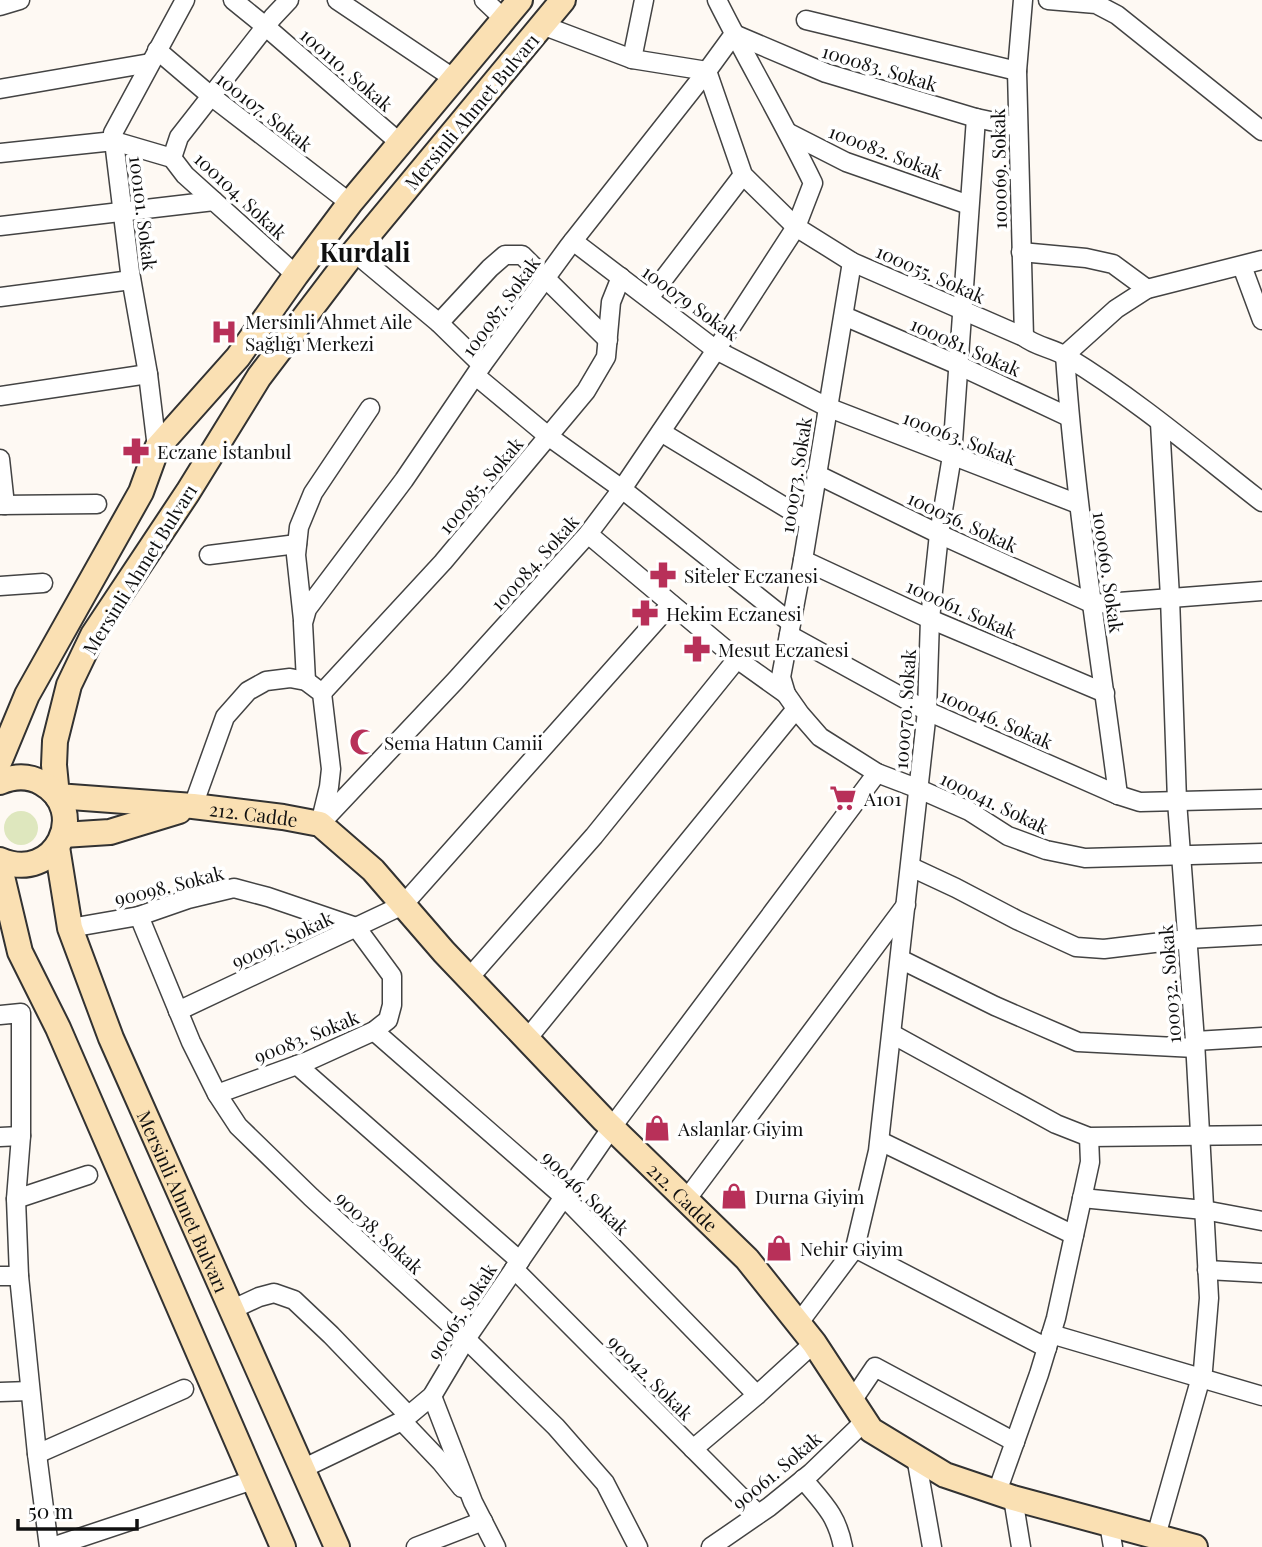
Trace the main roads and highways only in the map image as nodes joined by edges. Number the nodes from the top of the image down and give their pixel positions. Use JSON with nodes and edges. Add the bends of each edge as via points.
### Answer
{"nodes":[{"id":1,"x":520,"y":0,"type":"edge"},
{"id":2,"x":563,"y":0,"type":"edge"},
{"id":3,"x":27,"y":695,"type":"junction"},
{"id":4,"x":0,"y":728,"type":"edge"},
{"id":5,"x":0,"y":760,"type":"edge"},
{"id":6,"x":0,"y":782,"type":"edge"},
{"id":7,"x":57,"y":796,"type":"junction"},
{"id":8,"x":193,"y":806,"type":"junction"},
{"id":9,"x":60,"y":841,"type":"junction"},
{"id":10,"x":0,"y":860,"type":"edge"},
{"id":11,"x":0,"y":869,"type":"edge"},
{"id":12,"x":0,"y":927,"type":"edge"},
{"id":13,"x":20,"y":952,"type":"junction"},
{"id":14,"x":1111,"y":1535,"type":"edge"},
{"id":15,"x":283,"y":1547,"type":"edge"},
{"id":16,"x":337,"y":1547,"type":"edge"},
{"id":17,"x":1195,"y":1547,"type":"edge"}],
"edges":[{"from":1,"to":3,"type":"main road","name":"Mersinli Ahmet Bulvarı","via":[[350,203],[238,357],[157,448],[141,492]]},
{"from":2,"to":7,"type":"main road","name":"Mersinli Ahmet Bulvarı","via":[[354,252],[259,377],[93,635],[69,685],[55,741]]},
{"from":3,"to":4,"type":"main road"},
{"from":3,"to":5,"type":"main road","name":"Mersinli Ahmet Bulvarı"},
{"from":6,"to":7,"type":"main road","via":[[36,779]]},
{"from":7,"to":8,"type":"main road","name":"212. Cadde"},
{"from":7,"to":9,"type":"main road","name":"Mersinli Ahmet Bulvarı","via":[[65,822]]},
{"from":8,"to":9,"type":"main road","via":[[110,832]]},
{"from":8,"to":14,"type":"main road","name":"212. Cadde","via":[[320,824],[373,870],[527,1039],[747,1259],[806,1333],[871,1430],[945,1475]]},
{"from":9,"to":10,"type":"main road","via":[[36,863]]},
{"from":9,"to":16,"type":"main road","name":"Mersinli Ahmet Bulvarı","via":[[70,928],[111,1038]]},
{"from":11,"to":13,"type":"main road"},
{"from":12,"to":13,"type":"main road"},
{"from":13,"to":15,"type":"main road","via":[[58,1028]]},
{"from":14,"to":17,"type":"main road","name":"212. Cadde","via":[[1156,1536]]}]}
